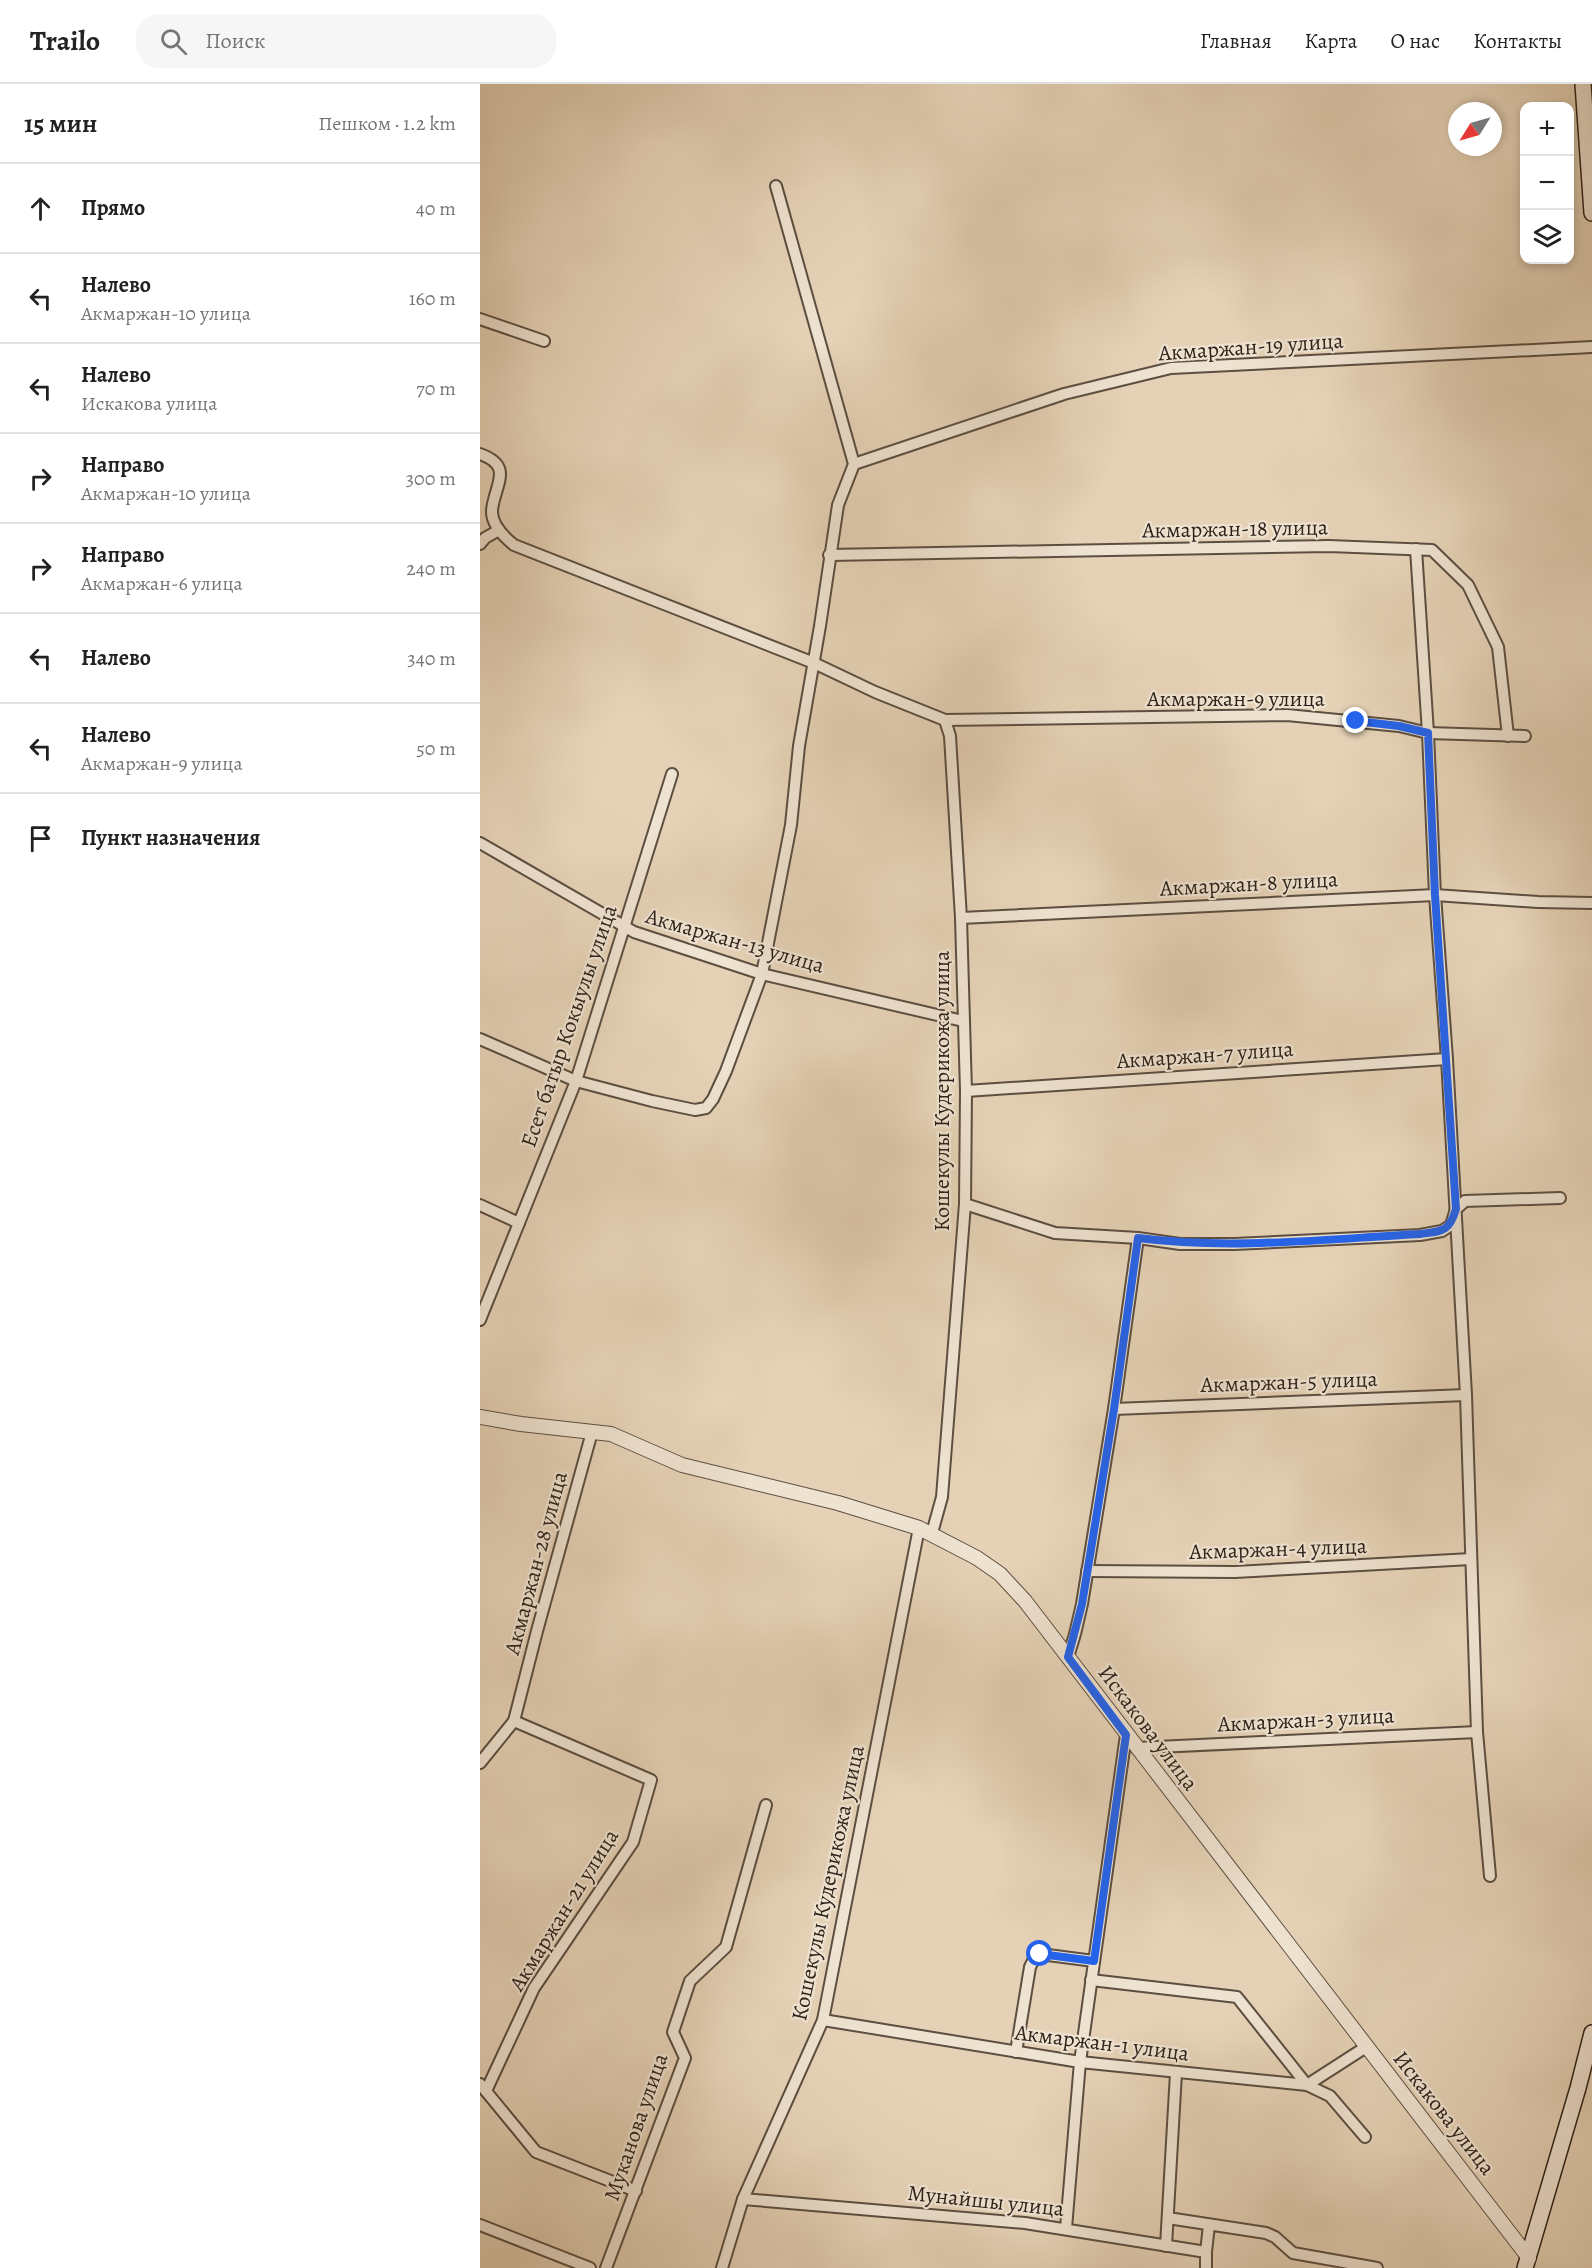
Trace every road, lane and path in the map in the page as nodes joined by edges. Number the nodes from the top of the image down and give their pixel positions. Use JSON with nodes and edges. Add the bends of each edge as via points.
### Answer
{"nodes":[{"id":1,"x":1583,"y":84,"type":"edge"},
{"id":2,"x":776,"y":186,"type":"dead end"},
{"id":3,"x":1592,"y":213,"type":"edge"},
{"id":4,"x":480,"y":319,"type":"edge"},
{"id":5,"x":544,"y":341,"type":"dead end"},
{"id":6,"x":1592,"y":347,"type":"edge"},
{"id":7,"x":480,"y":454,"type":"edge"},
{"id":8,"x":854,"y":464,"type":"junction"},
{"id":9,"x":499,"y":530,"type":"junction"},
{"id":10,"x":480,"y":544,"type":"edge"},
{"id":11,"x":1416,"y":549,"type":"junction"},
{"id":12,"x":830,"y":555,"type":"junction"},
{"id":13,"x":814,"y":663,"type":"junction"},
{"id":14,"x":945,"y":720,"type":"junction"},
{"id":15,"x":1428,"y":733,"type":"junction"},
{"id":16,"x":1508,"y":736,"type":"junction"},
{"id":17,"x":1526,"y":736,"type":"dead end"},
{"id":18,"x":672,"y":774,"type":"dead end"},
{"id":19,"x":480,"y":843,"type":"edge"},
{"id":20,"x":1435,"y":895,"type":"junction"},
{"id":21,"x":1592,"y":903,"type":"edge"},
{"id":22,"x":961,"y":918,"type":"junction"},
{"id":23,"x":623,"y":926,"type":"junction"},
{"id":24,"x":762,"y":974,"type":"junction"},
{"id":25,"x":963,"y":1021,"type":"junction"},
{"id":26,"x":480,"y":1039,"type":"edge"},
{"id":27,"x":1447,"y":1059,"type":"junction"},
{"id":28,"x":576,"y":1081,"type":"junction"},
{"id":29,"x":966,"y":1091,"type":"junction"},
{"id":30,"x":1560,"y":1198,"type":"dead end"},
{"id":31,"x":965,"y":1204,"type":"junction"},
{"id":32,"x":480,"y":1205,"type":"edge"},
{"id":33,"x":1456,"y":1209,"type":"junction"},
{"id":34,"x":519,"y":1223,"type":"junction"},
{"id":35,"x":1138,"y":1238,"type":"junction"},
{"id":36,"x":480,"y":1320,"type":"edge"},
{"id":37,"x":1466,"y":1395,"type":"junction"},
{"id":38,"x":1114,"y":1409,"type":"junction"},
{"id":39,"x":480,"y":1417,"type":"edge"},
{"id":40,"x":592,"y":1432,"type":"junction"},
{"id":41,"x":926,"y":1530,"type":"junction"},
{"id":42,"x":1471,"y":1559,"type":"junction"},
{"id":43,"x":1087,"y":1570,"type":"junction"},
{"id":44,"x":1068,"y":1657,"type":"junction"},
{"id":45,"x":514,"y":1721,"type":"junction"},
{"id":46,"x":1477,"y":1732,"type":"junction"},
{"id":47,"x":1126,"y":1735,"type":"junction"},
{"id":48,"x":1136,"y":1748,"type":"junction"},
{"id":49,"x":480,"y":1763,"type":"edge"},
{"id":50,"x":766,"y":1805,"type":"dead end"},
{"id":51,"x":1490,"y":1876,"type":"dead end"},
{"id":52,"x":1094,"y":1961,"type":"junction"},
{"id":53,"x":1091,"y":1980,"type":"junction"},
{"id":54,"x":823,"y":2020,"type":"junction"},
{"id":55,"x":1592,"y":2033,"type":"edge"},
{"id":56,"x":1366,"y":2047,"type":"junction"},
{"id":57,"x":1590,"y":2051,"type":"edge"},
{"id":58,"x":1016,"y":2052,"type":"junction"},
{"id":59,"x":1080,"y":2062,"type":"junction"},
{"id":60,"x":1176,"y":2073,"type":"junction"},
{"id":61,"x":1307,"y":2085,"type":"junction"},
{"id":62,"x":483,"y":2088,"type":"edge"},
{"id":63,"x":1365,"y":2137,"type":"dead end"},
{"id":64,"x":636,"y":2192,"type":"junction"},
{"id":65,"x":743,"y":2199,"type":"junction"},
{"id":66,"x":1168,"y":2218,"type":"junction"},
{"id":67,"x":480,"y":2225,"type":"edge"},
{"id":68,"x":1209,"y":2225,"type":"junction"},
{"id":69,"x":1066,"y":2228,"type":"junction"},
{"id":70,"x":1166,"y":2246,"type":"junction"},
{"id":71,"x":1206,"y":2252,"type":"junction"},
{"id":72,"x":1527,"y":2263,"type":"edge"},
{"id":73,"x":590,"y":2268,"type":"edge"},
{"id":74,"x":606,"y":2268,"type":"edge"},
{"id":75,"x":722,"y":2268,"type":"edge"},
{"id":76,"x":1206,"y":2268,"type":"edge"},
{"id":77,"x":1377,"y":2268,"type":"edge"}],
"edges":[{"from":1,"to":3,"type":"main road"},
{"from":2,"to":8,"type":"street"},
{"from":4,"to":5,"type":"street"},
{"from":6,"to":8,"type":"street","name":"Акмаржан-19 улица","via":[[1171,368],[1064,394]]},
{"from":7,"to":9,"type":"street","via":[[498,464],[500,474],[492,512]]},
{"from":8,"to":12,"type":"street","via":[[838,505]]},
{"from":9,"to":10,"type":"street"},
{"from":9,"to":13,"type":"street","via":[[514,545]]},
{"from":11,"to":12,"type":"street","name":"Акмаржан-18 улица","via":[[1329,546]]},
{"from":11,"to":15,"type":"street"},
{"from":11,"to":16,"type":"street","name":"Акмаржан-18 улица","via":[[1432,550],[1468,585],[1498,647]]},
{"from":12,"to":13,"type":"street"},
{"from":13,"to":14,"type":"street"},
{"from":13,"to":24,"type":"street","via":[[799,746],[792,825]]},
{"from":14,"to":15,"type":"street","name":"Акмаржан-9 улица","via":[[1287,716],[1399,726]]},
{"from":14,"to":22,"type":"street","name":"Кошекулы Кудерикожа улица","via":[[951,736]]},
{"from":15,"to":16,"type":"street","name":"Акмаржан-9 улица"},
{"from":15,"to":20,"type":"street"},
{"from":16,"to":17,"type":"street","name":"Акмаржан-9 улица"},
{"from":18,"to":23,"type":"street","name":"Есет батыр Кокыулы улица"},
{"from":19,"to":23,"type":"street","name":"Акмаржан-13 улица"},
{"from":20,"to":21,"type":"street","name":"Акмаржан-8 улица"},
{"from":20,"to":22,"type":"street","name":"Акмаржан-8 улица"},
{"from":20,"to":27,"type":"street"},
{"from":22,"to":25,"type":"street","name":"Кошекулы Кудерикожа улица"},
{"from":23,"to":24,"type":"street","name":"Акмаржан-13 улица"},
{"from":23,"to":28,"type":"street","name":"Есет батыр Кокыулы улица"},
{"from":24,"to":25,"type":"street","name":"Акмаржан-13 улица"},
{"from":24,"to":28,"type":"street","via":[[726,1071],[706,1108],[695,1110]]},
{"from":25,"to":29,"type":"street","name":"Кошекулы Кудерикожа улица"},
{"from":26,"to":28,"type":"street"},
{"from":27,"to":29,"type":"street","name":"Акмаржан-7 улица"},
{"from":27,"to":33,"type":"street"},
{"from":28,"to":34,"type":"street","name":"Есет батыр Кокыулы улица"},
{"from":29,"to":31,"type":"street","name":"Кошекулы Кудерикожа улица"},
{"from":30,"to":33,"type":"street","via":[[1465,1201]]},
{"from":31,"to":35,"type":"street","via":[[1055,1233]]},
{"from":31,"to":41,"type":"street","name":"Кошекулы Кудерикожа улица","via":[[942,1497]]},
{"from":32,"to":34,"type":"street"},
{"from":33,"to":35,"type":"street","via":[[1451,1225],[1442,1231],[1420,1234],[1234,1244],[1180,1244]]},
{"from":33,"to":37,"type":"street"},
{"from":34,"to":36,"type":"street","name":"Есет батыр Кокыулы улица"},
{"from":35,"to":38,"type":"street"},
{"from":37,"to":38,"type":"street","name":"Акмаржан-5 улица"},
{"from":37,"to":42,"type":"street"},
{"from":38,"to":43,"type":"street"},
{"from":39,"to":40,"type":"street","name":"Искакова улица"},
{"from":40,"to":41,"type":"street","name":"Искакова улица","via":[[611,1434],[681,1465],[838,1503]]},
{"from":40,"to":45,"type":"street","name":"Акмаржан-28 улица"},
{"from":41,"to":44,"type":"street","name":"Искакова улица","via":[[1000,1574]]},
{"from":41,"to":54,"type":"street","name":"Кошекулы Кудерикожа улица"},
{"from":42,"to":43,"type":"street","name":"Акмаржан-4 улица","via":[[1235,1572]]},
{"from":42,"to":46,"type":"street"},
{"from":43,"to":44,"type":"street"},
{"from":44,"to":47,"type":"street","name":"Искакова улица"},
{"from":45,"to":49,"type":"street","name":"Акмаржан-28 улица"},
{"from":45,"to":62,"type":"street","name":"Акмаржан-21 улица","via":[[651,1780],[633,1842],[534,1988]]},
{"from":46,"to":48,"type":"street","name":"Акмаржан-3 улица"},
{"from":46,"to":51,"type":"street"},
{"from":47,"to":48,"type":"street","name":"Искакова улица"},
{"from":47,"to":52,"type":"street"},
{"from":48,"to":56,"type":"street","name":"Искакова улица"},
{"from":50,"to":64,"type":"street","name":"Муканова улица","via":[[726,1947],[690,1982],[673,2032],[685,2058]]},
{"from":52,"to":53,"type":"street"},
{"from":52,"to":58,"type":"street","via":[[1040,1954],[1034,1959]]},
{"from":53,"to":59,"type":"street"},
{"from":53,"to":61,"type":"street","via":[[1237,1997]]},
{"from":54,"to":58,"type":"street","name":"Акмаржан-1 улица"},
{"from":54,"to":65,"type":"street","name":"Кошекулы Кудерикожа улица"},
{"from":55,"to":57,"type":"main road"},
{"from":56,"to":61,"type":"street"},
{"from":56,"to":72,"type":"street","name":"Искакова улица"},
{"from":57,"to":72,"type":"main road"},
{"from":58,"to":59,"type":"street","name":"Акмаржан-1 улица"},
{"from":59,"to":60,"type":"street","name":"Акмаржан-1 улица"},
{"from":59,"to":69,"type":"street"},
{"from":60,"to":61,"type":"street","name":"Акмаржан-1 улица"},
{"from":60,"to":66,"type":"street"},
{"from":61,"to":63,"type":"street","via":[[1330,2096]]},
{"from":62,"to":64,"type":"street","via":[[536,2152]]},
{"from":64,"to":74,"type":"street","name":"Муканова улица"},
{"from":65,"to":69,"type":"street","name":"Мунайшы улица"},
{"from":65,"to":75,"type":"street","name":"Кошекулы Кудерикожа улица"},
{"from":66,"to":68,"type":"street"},
{"from":66,"to":70,"type":"street"},
{"from":67,"to":73,"type":"street"},
{"from":68,"to":71,"type":"street"},
{"from":68,"to":77,"type":"street","via":[[1275,2237],[1293,2253]]},
{"from":69,"to":70,"type":"street","name":"Мунайшы улица"},
{"from":70,"to":71,"type":"street","name":"Мунайшы улица"},
{"from":71,"to":76,"type":"street"}]}
